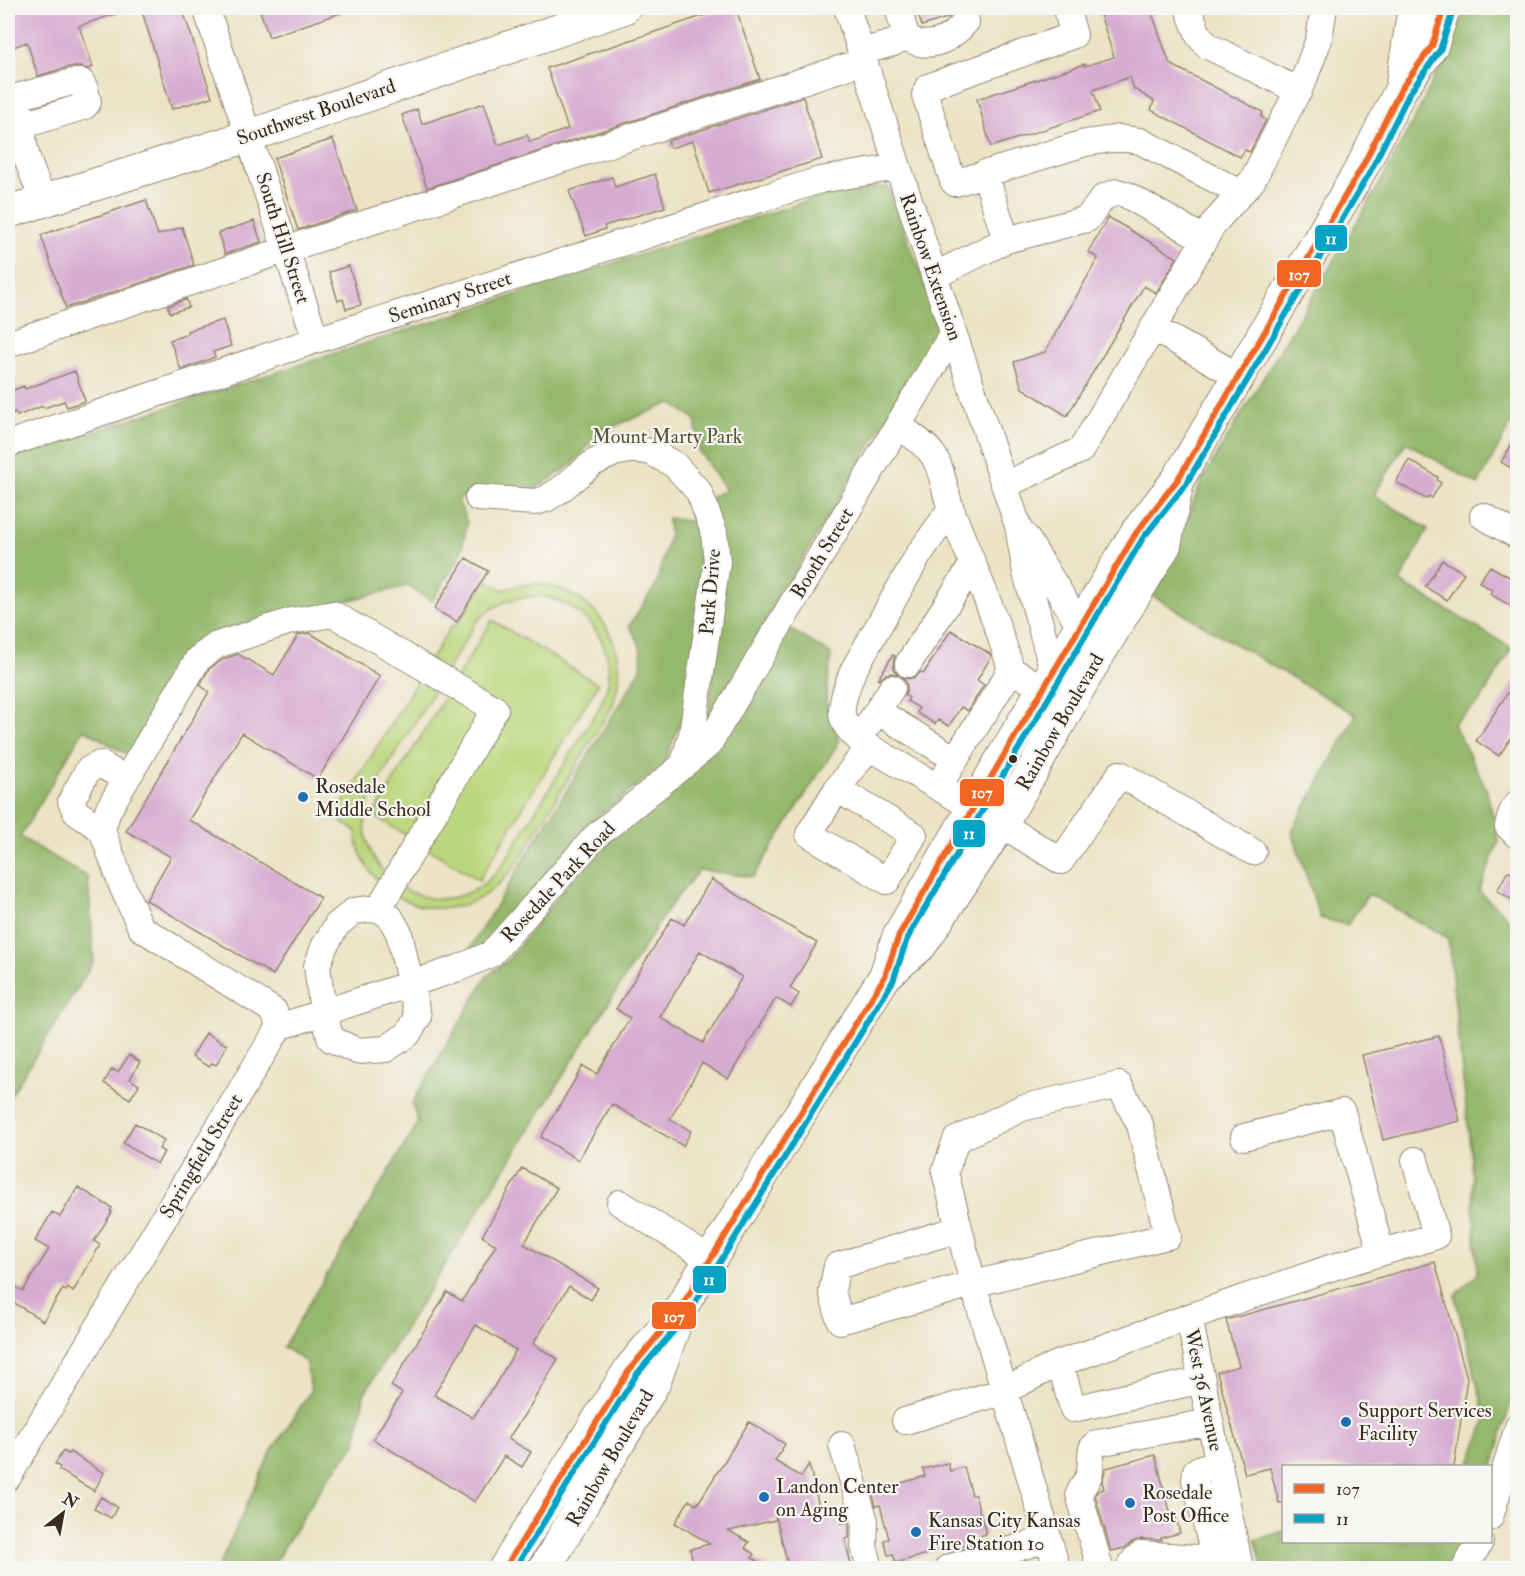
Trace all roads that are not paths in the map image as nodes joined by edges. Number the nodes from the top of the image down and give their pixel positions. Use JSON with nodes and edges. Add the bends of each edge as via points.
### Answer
{"nodes":[{"id":1,"x":206,"y":8,"type":"edge"},
{"id":2,"x":624,"y":8,"type":"edge"},
{"id":3,"x":847,"y":8,"type":"edge"},
{"id":4,"x":898,"y":8,"type":"edge"},
{"id":5,"x":963,"y":8,"type":"edge"},
{"id":6,"x":1066,"y":8,"type":"edge"},
{"id":7,"x":1188,"y":8,"type":"edge"},
{"id":8,"x":1324,"y":8,"type":"edge"},
{"id":9,"x":1414,"y":8,"type":"edge"},
{"id":10,"x":1444,"y":8,"type":"edge"},
{"id":11,"x":589,"y":13,"type":"edge"},
{"id":12,"x":906,"y":36,"type":"junction"},
{"id":13,"x":863,"y":57,"type":"junction"},
{"id":14,"x":1401,"y":89,"type":"junction"},
{"id":15,"x":1299,"y":91,"type":"junction"},
{"id":16,"x":24,"y":125,"type":"dead end"},
{"id":17,"x":249,"y":136,"type":"junction"},
{"id":18,"x":897,"y":167,"type":"junction"},
{"id":19,"x":986,"y":173,"type":"junction"},
{"id":20,"x":1241,"y":193,"type":"junction"},
{"id":21,"x":44,"y":201,"type":"junction"},
{"id":22,"x":8,"y":212,"type":"edge"},
{"id":23,"x":1204,"y":239,"type":"junction"},
{"id":24,"x":1006,"y":240,"type":"junction"},
{"id":25,"x":287,"y":249,"type":"junction"},
{"id":26,"x":934,"y":276,"type":"junction"},
{"id":27,"x":1153,"y":328,"type":"junction"},
{"id":28,"x":953,"y":333,"type":"junction"},
{"id":29,"x":316,"y":340,"type":"junction"},
{"id":30,"x":8,"y":344,"type":"edge"},
{"id":31,"x":1238,"y":376,"type":"junction"},
{"id":32,"x":898,"y":425,"type":"junction"},
{"id":33,"x":8,"y":444,"type":"edge"},
{"id":34,"x":1178,"y":479,"type":"junction"},
{"id":35,"x":1005,"y":485,"type":"junction"},
{"id":36,"x":478,"y":498,"type":"dead end"},
{"id":37,"x":951,"y":509,"type":"junction"},
{"id":38,"x":1483,"y":516,"type":"dead end"},
{"id":39,"x":1018,"y":525,"type":"junction"},
{"id":40,"x":1518,"y":536,"type":"edge"},
{"id":41,"x":973,"y":564,"type":"junction"},
{"id":42,"x":1080,"y":626,"type":"junction"},
{"id":43,"x":908,"y":664,"type":"dead end"},
{"id":44,"x":1011,"y":670,"type":"junction"},
{"id":45,"x":1088,"y":672,"type":"junction"},
{"id":46,"x":1048,"y":679,"type":"junction"},
{"id":47,"x":892,"y":688,"type":"dead end"},
{"id":48,"x":877,"y":711,"type":"junction"},
{"id":49,"x":864,"y":743,"type":"junction"},
{"id":50,"x":956,"y":759,"type":"junction"},
{"id":51,"x":683,"y":766,"type":"junction"},
{"id":52,"x":126,"y":779,"type":"junction"},
{"id":53,"x":938,"y":787,"type":"junction"},
{"id":54,"x":837,"y":789,"type":"dead end"},
{"id":55,"x":973,"y":808,"type":"junction"},
{"id":56,"x":1001,"y":824,"type":"junction"},
{"id":57,"x":102,"y":830,"type":"junction"},
{"id":58,"x":1253,"y":852,"type":"dead end"},
{"id":59,"x":378,"y":908,"type":"junction"},
{"id":60,"x":885,"y":976,"type":"junction"},
{"id":61,"x":410,"y":984,"type":"junction"},
{"id":62,"x":323,"y":1012,"type":"junction"},
{"id":63,"x":279,"y":1027,"type":"junction"},
{"id":64,"x":1244,"y":1137,"type":"dead end"},
{"id":65,"x":1415,"y":1160,"type":"dead end"},
{"id":66,"x":620,"y":1203,"type":"dead end"},
{"id":67,"x":959,"y":1229,"type":"junction"},
{"id":68,"x":1381,"y":1252,"type":"junction"},
{"id":69,"x":711,"y":1260,"type":"junction"},
{"id":70,"x":973,"y":1284,"type":"junction"},
{"id":71,"x":680,"y":1309,"type":"junction"},
{"id":72,"x":1189,"y":1317,"type":"junction"},
{"id":73,"x":1060,"y":1363,"type":"junction"},
{"id":74,"x":1202,"y":1380,"type":"junction"},
{"id":75,"x":1004,"y":1391,"type":"junction"},
{"id":76,"x":905,"y":1421,"type":"dead end"},
{"id":77,"x":1210,"y":1422,"type":"junction"},
{"id":78,"x":1517,"y":1434,"type":"edge"},
{"id":79,"x":842,"y":1445,"type":"dead end"},
{"id":80,"x":8,"y":1477,"type":"edge"},
{"id":81,"x":1492,"y":1513,"type":"edge"},
{"id":82,"x":1048,"y":1539,"type":"junction"},
{"id":83,"x":1479,"y":1543,"type":"edge"},
{"id":84,"x":1231,"y":1563,"type":"edge"},
{"id":85,"x":505,"y":1569,"type":"edge"},
{"id":86,"x":545,"y":1569,"type":"edge"},
{"id":87,"x":870,"y":1569,"type":"edge"},
{"id":88,"x":948,"y":1569,"type":"edge"},
{"id":89,"x":1057,"y":1569,"type":"edge"},
{"id":90,"x":1100,"y":1569,"type":"edge"},
{"id":91,"x":1130,"y":1569,"type":"edge"},
{"id":92,"x":1465,"y":1569,"type":"edge"}],
"edges":[{"from":1,"to":17,"type":"street","name":"South Hill Street"},
{"from":2,"to":11,"type":"main road","name":"Southwest Boulevard"},
{"from":3,"to":13,"type":"street","name":"Rainbow Extension"},
{"from":4,"to":12,"type":"street"},
{"from":5,"to":12,"type":"street","via":[[966,22],[954,35],[935,43],[918,43]]},
{"from":6,"to":19,"type":"street","via":[[1074,35],[928,87],[925,95],[953,182]]},
{"from":7,"to":15,"type":"street","via":[[1199,36],[1208,46]]},
{"from":8,"to":15,"type":"street","via":[[1319,39]]},
{"from":9,"to":14,"type":"main road","name":"Rainbow Boulevard"},
{"from":10,"to":14,"type":"main road","name":"Rainbow Boulevard","via":[[1432,46]]},
{"from":11,"to":17,"type":"main road","name":"Southwest Boulevard"},
{"from":12,"to":13,"type":"street"},
{"from":13,"to":18,"type":"street","name":"Rainbow Extension"},
{"from":13,"to":25,"type":"street"},
{"from":14,"to":31,"type":"main road","name":"Rainbow Boulevard","via":[[1362,167]]},
{"from":15,"to":20,"type":"street","via":[[1252,181]]},
{"from":16,"to":21,"type":"street","via":[[22,134],[29,162]]},
{"from":17,"to":21,"type":"main road","name":"Southwest Boulevard"},
{"from":17,"to":25,"type":"street","name":"South Hill Street"},
{"from":18,"to":26,"type":"street","name":"Rainbow Extension"},
{"from":18,"to":29,"type":"street","name":"Seminary Street","via":[[820,180]]},
{"from":19,"to":20,"type":"street","via":[[1085,142],[1119,138],[1140,141]]},
{"from":19,"to":24,"type":"street"},
{"from":20,"to":23,"type":"street"},
{"from":21,"to":22,"type":"main road","name":"Southwest Boulevard"},
{"from":23,"to":24,"type":"street","via":[[1117,192],[1104,197],[1087,219]]},
{"from":23,"to":27,"type":"street"},
{"from":24,"to":26,"type":"street"},
{"from":25,"to":29,"type":"street","name":"South Hill Street"},
{"from":25,"to":30,"type":"street"},
{"from":26,"to":28,"type":"street","name":"Rainbow Extension"},
{"from":27,"to":31,"type":"street"},
{"from":27,"to":35,"type":"street","via":[[1081,450]]},
{"from":28,"to":32,"type":"street","name":"Booth Street"},
{"from":28,"to":35,"type":"street","name":"Rainbow Extension"},
{"from":29,"to":33,"type":"street","name":"Seminary Street"},
{"from":31,"to":34,"type":"main road","name":"Rainbow Boulevard"},
{"from":32,"to":37,"type":"street","via":[[933,455]]},
{"from":32,"to":51,"type":"street","name":"Booth Street","via":[[708,745]]},
{"from":34,"to":42,"type":"main road","name":"Rainbow Boulevard","via":[[1136,533]]},
{"from":34,"to":45,"type":"main road","name":"Rainbow Boulevard","via":[[1165,545]]},
{"from":35,"to":39,"type":"street","name":"Rainbow Extension"},
{"from":36,"to":51,"type":"street","name":"Park Drive","via":[[535,502],[546,499],[593,463],[632,449],[651,452],[675,465],[699,492],[714,531],[717,562],[692,734]]},
{"from":37,"to":41,"type":"street"},
{"from":37,"to":49,"type":"street","via":[[919,554],[852,671],[842,714],[849,730]]},
{"from":38,"to":40,"type":"street"},
{"from":39,"to":42,"type":"street","name":"Rainbow Extension"},
{"from":39,"to":46,"type":"street","name":"Rainbow Extension"},
{"from":41,"to":43,"type":"street"},
{"from":41,"to":44,"type":"street"},
{"from":42,"to":45,"type":"street","name":"Rainbow Extension"},
{"from":42,"to":46,"type":"main road","name":"Rainbow Boulevard"},
{"from":44,"to":46,"type":"street"},
{"from":44,"to":50,"type":"street"},
{"from":45,"to":56,"type":"main road","name":"Rainbow Boulevard"},
{"from":46,"to":55,"type":"main road","name":"Rainbow Boulevard"},
{"from":47,"to":48,"type":"street"},
{"from":48,"to":49,"type":"street"},
{"from":48,"to":50,"type":"street"},
{"from":49,"to":53,"type":"street"},
{"from":49,"to":54,"type":"street"},
{"from":50,"to":53,"type":"street"},
{"from":51,"to":61,"type":"street","name":"Rosedale Park Road","via":[[596,836],[491,954]]},
{"from":52,"to":57,"type":"street","via":[[108,810]]},
{"from":52,"to":57,"type":"street","via":[[100,764],[88,770],[70,801],[76,812]]},
{"from":52,"to":59,"type":"street","via":[[198,659],[217,645],[291,621],[333,614],[495,709]]},
{"from":53,"to":55,"type":"street"},
{"from":55,"to":56,"type":"street"},
{"from":55,"to":60,"type":"main road","name":"Rainbow Boulevard","via":[[899,935]]},
{"from":56,"to":58,"type":"street","via":[[1061,861],[1120,774]]},
{"from":56,"to":60,"type":"main road","name":"Rainbow Boulevard","via":[[921,945]]},
{"from":57,"to":63,"type":"street","via":[[141,928],[274,1011]]},
{"from":59,"to":61,"type":"street","via":[[390,917],[399,933]]},
{"from":59,"to":62,"type":"street","via":[[354,911],[337,925],[324,947],[316,966]]},
{"from":60,"to":69,"type":"main road","name":"Rainbow Boulevard"},
{"from":61,"to":62,"type":"street"},
{"from":61,"to":62,"type":"street","via":[[418,1017],[408,1035],[386,1049],[357,1051],[331,1040]]},
{"from":62,"to":63,"type":"street"},
{"from":63,"to":80,"type":"street","name":"Springfield Street"},
{"from":64,"to":68,"type":"street","via":[[1342,1112]]},
{"from":65,"to":68,"type":"street","via":[[1436,1236]]},
{"from":66,"to":69,"type":"street"},
{"from":67,"to":70,"type":"street"},
{"from":67,"to":70,"type":"street","via":[[837,1266],[832,1290],[840,1321]]},
{"from":67,"to":70,"type":"street","via":[[945,1172],[956,1140],[1022,1108],[1119,1085],[1140,1125],[1168,1236]]},
{"from":68,"to":72,"type":"street"},
{"from":69,"to":71,"type":"main road","name":"Rainbow Boulevard"},
{"from":70,"to":75,"type":"street"},
{"from":71,"to":85,"type":"main road","name":"Rainbow Boulevard","via":[[630,1369]]},
{"from":71,"to":86,"type":"main road","name":"Rainbow Boulevard","via":[[654,1383]]},
{"from":72,"to":73,"type":"street"},
{"from":72,"to":74,"type":"street","name":"West 36 Avenue"},
{"from":73,"to":74,"type":"street","via":[[1072,1409]]},
{"from":73,"to":75,"type":"street"},
{"from":74,"to":77,"type":"street","name":"West 36 Avenue"},
{"from":75,"to":76,"type":"street"},
{"from":75,"to":82,"type":"street"},
{"from":77,"to":84,"type":"street","name":"West 36 Avenue"},
{"from":77,"to":90,"type":"street","via":[[1098,1443],[1092,1448],[1090,1473],[1079,1494]]},
{"from":78,"to":81,"type":"street"},
{"from":79,"to":87,"type":"street","via":[[865,1521],[864,1545]]},
{"from":82,"to":88,"type":"street"},
{"from":82,"to":89,"type":"street"},
{"from":83,"to":92,"type":"street"},
{"from":84,"to":91,"type":"street","via":[[1141,1554]]}]}
